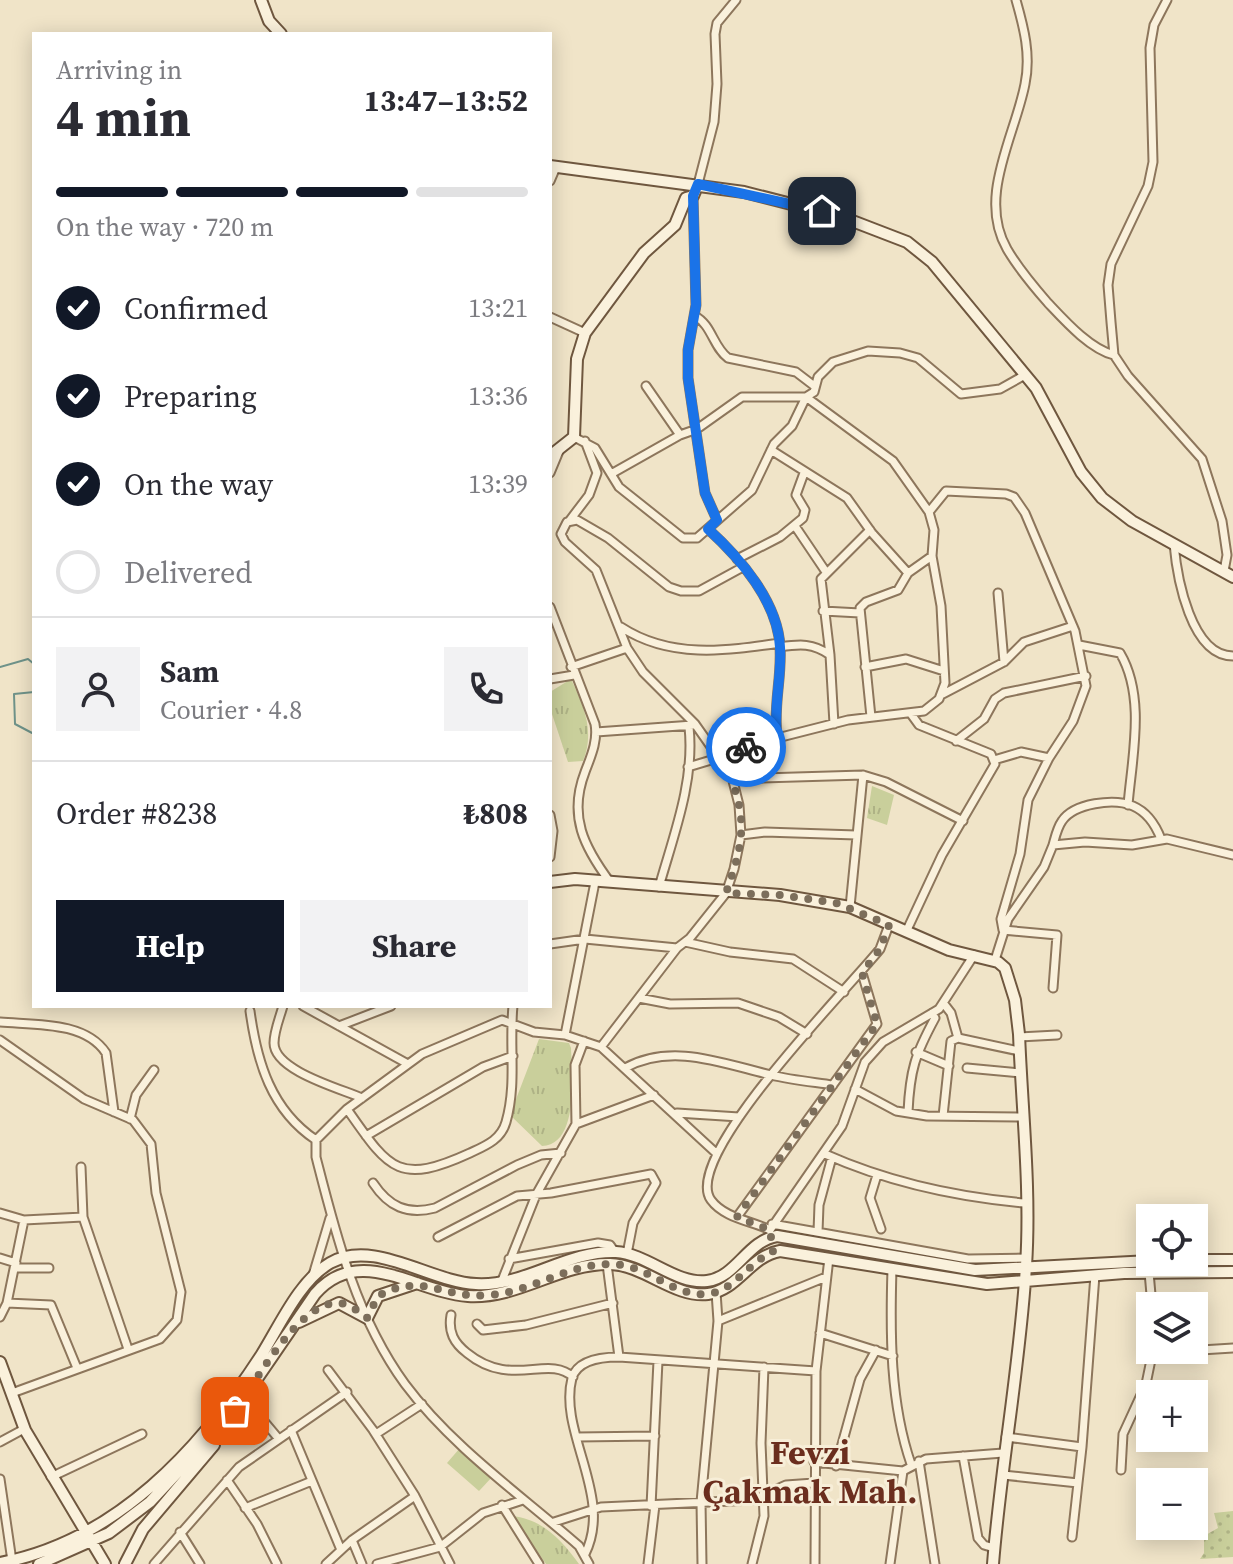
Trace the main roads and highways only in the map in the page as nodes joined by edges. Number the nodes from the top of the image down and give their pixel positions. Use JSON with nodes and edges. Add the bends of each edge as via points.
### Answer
{"nodes":[{"id":1,"x":261,"y":0,"type":"edge"},
{"id":2,"x":279,"y":32,"type":"edge"},
{"id":3,"x":553,"y":166,"type":"edge"},
{"id":4,"x":698,"y":184,"type":"junction"},
{"id":5,"x":552,"y":454,"type":"edge"},
{"id":6,"x":1228,"y":574,"type":"edge"},
{"id":7,"x":552,"y":880,"type":"edge"},
{"id":8,"x":1208,"y":1260,"type":"edge"},
{"id":9,"x":1233,"y":1260,"type":"edge"},
{"id":10,"x":1026,"y":1262,"type":"junction"},
{"id":11,"x":1136,"y":1266,"type":"edge"},
{"id":12,"x":1136,"y":1269,"type":"edge"},
{"id":13,"x":1208,"y":1271,"type":"edge"},
{"id":14,"x":1233,"y":1272,"type":"edge"},
{"id":15,"x":1025,"y":1280,"type":"junction"},
{"id":16,"x":417,"y":1283,"type":"junction"},
{"id":17,"x":294,"y":1326,"type":"junction"},
{"id":18,"x":0,"y":1362,"type":"edge"},
{"id":19,"x":7,"y":1389,"type":"edge"},
{"id":20,"x":244,"y":1397,"type":"junction"},
{"id":21,"x":88,"y":1538,"type":"junction"},
{"id":22,"x":0,"y":1563,"type":"edge"},
{"id":23,"x":39,"y":1564,"type":"edge"},
{"id":24,"x":105,"y":1564,"type":"edge"},
{"id":25,"x":125,"y":1564,"type":"edge"},
{"id":26,"x":993,"y":1564,"type":"edge"}],
"edges":[{"from":1,"to":2,"type":"main road"},
{"from":3,"to":4,"type":"main road"},
{"from":4,"to":5,"type":"main road","via":[[675,225],[644,253],[585,333],[577,359],[574,437]]},
{"from":4,"to":6,"type":"main road","via":[[802,206],[907,242],[932,262],[1025,375],[1091,486],[1118,511]]},
{"from":7,"to":10,"type":"main road","via":[[780,895],[850,907],[1005,968],[1019,1037]]},
{"from":8,"to":9,"type":"main road"},
{"from":10,"to":11,"type":"main road"},
{"from":10,"to":15,"type":"main road"},
{"from":10,"to":20,"type":"main road","via":[[960,1269],[771,1230],[727,1272],[706,1281],[690,1280],[621,1253],[590,1254],[501,1283],[470,1284],[372,1256],[343,1257],[313,1277]]},
{"from":12,"to":15,"type":"main road"},
{"from":13,"to":14,"type":"main road"},
{"from":15,"to":16,"type":"main road","via":[[973,1283],[773,1252],[716,1292],[687,1292],[644,1271],[607,1264],[494,1295],[452,1294]]},
{"from":15,"to":26,"type":"main road"},
{"from":16,"to":17,"type":"main road","via":[[378,1296],[367,1318],[339,1303]]},
{"from":16,"to":17,"type":"main road","via":[[368,1269],[348,1270],[322,1285]]},
{"from":17,"to":20,"type":"main road"},
{"from":18,"to":19,"type":"main road"},
{"from":19,"to":21,"type":"main road","via":[[24,1429]]},
{"from":20,"to":21,"type":"main road","via":[[146,1492]]},
{"from":20,"to":25,"type":"main road","via":[[143,1529]]},
{"from":21,"to":22,"type":"main road"},
{"from":21,"to":23,"type":"main road"},
{"from":21,"to":24,"type":"main road"}]}
